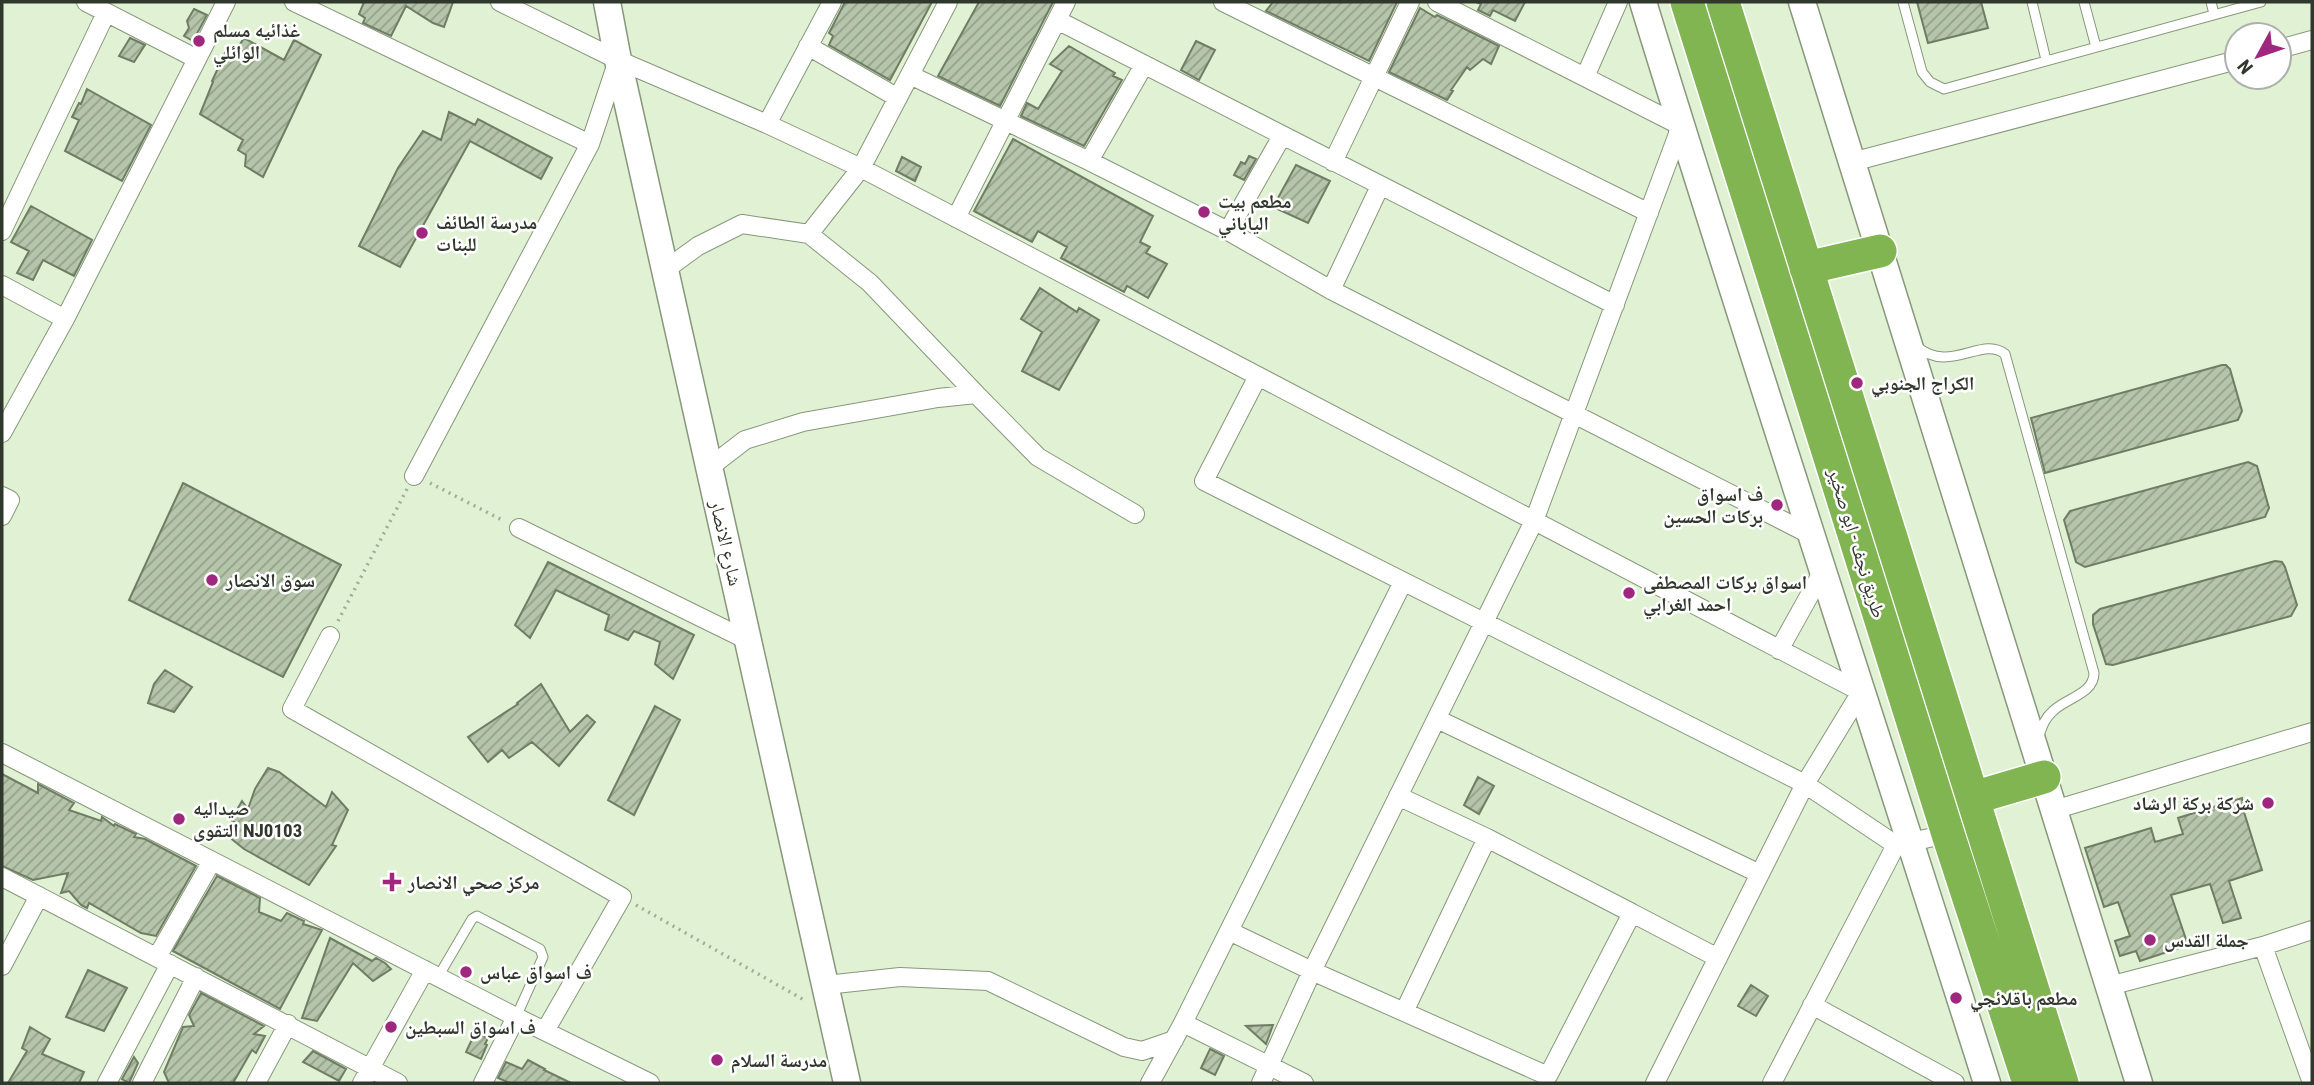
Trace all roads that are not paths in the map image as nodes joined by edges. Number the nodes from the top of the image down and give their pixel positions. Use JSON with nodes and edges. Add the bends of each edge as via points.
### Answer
{"nodes":[{"id":1,"x":86,"y":2,"type":"edge"},
{"id":2,"x":226,"y":2,"type":"edge"},
{"id":3,"x":294,"y":2,"type":"edge"},
{"id":4,"x":499,"y":2,"type":"edge"},
{"id":5,"x":607,"y":2,"type":"edge"},
{"id":6,"x":832,"y":2,"type":"edge"},
{"id":7,"x":948,"y":2,"type":"edge"},
{"id":8,"x":1066,"y":2,"type":"edge"},
{"id":9,"x":1223,"y":2,"type":"edge"},
{"id":10,"x":1410,"y":2,"type":"edge"},
{"id":11,"x":1437,"y":2,"type":"edge"},
{"id":12,"x":1618,"y":2,"type":"edge"},
{"id":13,"x":1643,"y":2,"type":"edge"},
{"id":14,"x":1687,"y":2,"type":"edge"},
{"id":15,"x":1723,"y":2,"type":"edge"},
{"id":16,"x":1802,"y":2,"type":"edge"},
{"id":17,"x":1903,"y":2,"type":"edge"},
{"id":18,"x":2032,"y":2,"type":"edge"},
{"id":19,"x":2084,"y":2,"type":"edge"},
{"id":20,"x":2211,"y":2,"type":"edge"},
{"id":21,"x":2261,"y":2,"type":"edge"},
{"id":22,"x":106,"y":13,"type":"junction"},
{"id":23,"x":2214,"y":14,"type":"junction"},
{"id":24,"x":1057,"y":20,"type":"junction"},
{"id":25,"x":2312,"y":40,"type":"edge"},
{"id":26,"x":2293,"y":45,"type":"edge"},
{"id":27,"x":808,"y":46,"type":"junction"},
{"id":28,"x":2096,"y":47,"type":"junction"},
{"id":29,"x":197,"y":59,"type":"junction"},
{"id":30,"x":618,"y":60,"type":"junction"},
{"id":31,"x":2046,"y":60,"type":"junction"},
{"id":32,"x":2223,"y":64,"type":"edge"},
{"id":33,"x":1144,"y":65,"type":"junction"},
{"id":34,"x":910,"y":75,"type":"junction"},
{"id":35,"x":1374,"y":77,"type":"junction"},
{"id":36,"x":1585,"y":77,"type":"junction"},
{"id":37,"x":898,"y":97,"type":"junction"},
{"id":38,"x":1005,"y":121,"type":"junction"},
{"id":39,"x":767,"y":124,"type":"junction"},
{"id":40,"x":1681,"y":126,"type":"junction"},
{"id":41,"x":1282,"y":136,"type":"junction"},
{"id":42,"x":590,"y":144,"type":"junction"},
{"id":43,"x":1089,"y":161,"type":"junction"},
{"id":44,"x":1333,"y":162,"type":"junction"},
{"id":45,"x":1852,"y":162,"type":"junction"},
{"id":46,"x":861,"y":168,"type":"junction"},
{"id":47,"x":1380,"y":186,"type":"junction"},
{"id":48,"x":1649,"y":212,"type":"junction"},
{"id":49,"x":956,"y":218,"type":"junction"},
{"id":50,"x":2,"y":231,"type":"edge"},
{"id":51,"x":1228,"y":231,"type":"junction"},
{"id":52,"x":809,"y":234,"type":"junction"},
{"id":53,"x":1880,"y":251,"type":"junction"},
{"id":54,"x":1806,"y":268,"type":"junction"},
{"id":55,"x":665,"y":270,"type":"junction"},
{"id":56,"x":2,"y":285,"type":"edge"},
{"id":57,"x":1331,"y":289,"type":"junction"},
{"id":58,"x":1615,"y":305,"type":"junction"},
{"id":59,"x":65,"y":318,"type":"junction"},
{"id":60,"x":1906,"y":335,"type":"junction"},
{"id":61,"x":1258,"y":376,"type":"junction"},
{"id":62,"x":976,"y":394,"type":"junction"},
{"id":63,"x":9,"y":402,"type":"edge"},
{"id":64,"x":1574,"y":414,"type":"junction"},
{"id":65,"x":2,"y":433,"type":"edge"},
{"id":66,"x":709,"y":467,"type":"junction"},
{"id":67,"x":414,"y":475,"type":"road end"},
{"id":68,"x":2,"y":496,"type":"edge"},
{"id":69,"x":1135,"y":514,"type":"dead end"},
{"id":70,"x":2,"y":516,"type":"edge"},
{"id":71,"x":1534,"y":521,"type":"junction"},
{"id":72,"x":519,"y":528,"type":"road end"},
{"id":73,"x":1811,"y":535,"type":"junction"},
{"id":74,"x":1823,"y":571,"type":"junction"},
{"id":75,"x":1403,"y":582,"type":"junction"},
{"id":76,"x":1485,"y":622,"type":"junction"},
{"id":77,"x":330,"y":636,"type":"road end"},
{"id":78,"x":749,"y":641,"type":"junction"},
{"id":79,"x":1779,"y":650,"type":"junction"},
{"id":80,"x":1861,"y":692,"type":"junction"},
{"id":81,"x":1437,"y":719,"type":"junction"},
{"id":82,"x":2312,"y":732,"type":"edge"},
{"id":83,"x":2,"y":752,"type":"edge"},
{"id":84,"x":2039,"y":762,"type":"junction"},
{"id":85,"x":1805,"y":783,"type":"junction"},
{"id":86,"x":1398,"y":796,"type":"junction"},
{"id":87,"x":1973,"y":798,"type":"junction"},
{"id":88,"x":2054,"y":810,"type":"junction"},
{"id":89,"x":1948,"y":834,"type":"junction"},
{"id":90,"x":1487,"y":838,"type":"junction"},
{"id":91,"x":1903,"y":844,"type":"junction"},
{"id":92,"x":212,"y":860,"type":"junction"},
{"id":93,"x":1760,"y":874,"type":"junction"},
{"id":94,"x":2,"y":877,"type":"edge"},
{"id":95,"x":39,"y":896,"type":"junction"},
{"id":96,"x":1632,"y":913,"type":"junction"},
{"id":97,"x":2312,"y":930,"type":"edge"},
{"id":98,"x":1229,"y":931,"type":"junction"},
{"id":99,"x":2263,"y":946,"type":"junction"},
{"id":100,"x":1718,"y":958,"type":"junction"},
{"id":101,"x":164,"y":960,"type":"junction"},
{"id":102,"x":2,"y":966,"type":"edge"},
{"id":103,"x":1312,"y":971,"type":"junction"},
{"id":104,"x":432,"y":974,"type":"junction"},
{"id":105,"x":196,"y":977,"type":"junction"},
{"id":106,"x":826,"y":985,"type":"junction"},
{"id":107,"x":2109,"y":986,"type":"junction"},
{"id":108,"x":1812,"y":1005,"type":"junction"},
{"id":109,"x":1404,"y":1012,"type":"junction"},
{"id":110,"x":516,"y":1017,"type":"junction"},
{"id":111,"x":1183,"y":1023,"type":"junction"},
{"id":112,"x":288,"y":1024,"type":"junction"},
{"id":113,"x":545,"y":1031,"type":"junction"},
{"id":114,"x":1174,"y":1040,"type":"junction"},
{"id":115,"x":1270,"y":1066,"type":"junction"},
{"id":116,"x":366,"y":1076,"type":"edge"},
{"id":117,"x":1556,"y":1080,"type":"edge"},
{"id":118,"x":107,"y":1083,"type":"edge"},
{"id":119,"x":142,"y":1083,"type":"edge"},
{"id":120,"x":256,"y":1083,"type":"edge"},
{"id":121,"x":398,"y":1083,"type":"edge"},
{"id":122,"x":483,"y":1083,"type":"edge"},
{"id":123,"x":650,"y":1083,"type":"edge"},
{"id":124,"x":847,"y":1083,"type":"edge"},
{"id":125,"x":1150,"y":1083,"type":"edge"},
{"id":126,"x":1261,"y":1083,"type":"edge"},
{"id":127,"x":1304,"y":1083,"type":"edge"},
{"id":128,"x":1655,"y":1083,"type":"edge"},
{"id":129,"x":1772,"y":1083,"type":"edge"},
{"id":130,"x":1955,"y":1083,"type":"edge"},
{"id":131,"x":1987,"y":1083,"type":"edge"},
{"id":132,"x":2029,"y":1083,"type":"edge"},
{"id":133,"x":2063,"y":1083,"type":"edge"},
{"id":134,"x":2139,"y":1083,"type":"edge"},
{"id":135,"x":2312,"y":1083,"type":"edge"}],
"edges":[{"from":1,"to":22,"type":"street"},
{"from":2,"to":29,"type":"street"},
{"from":3,"to":42,"type":"street"},
{"from":4,"to":30,"type":"street"},
{"from":5,"to":30,"type":"main road","name":"شارع الانصار"},
{"from":6,"to":27,"type":"street"},
{"from":7,"to":34,"type":"street"},
{"from":8,"to":24,"type":"street"},
{"from":9,"to":35,"type":"street"},
{"from":10,"to":35,"type":"street"},
{"from":11,"to":36,"type":"street"},
{"from":12,"to":36,"type":"street"},
{"from":13,"to":40,"type":"main road"},
{"from":14,"to":89,"type":"highway","name":"طريق نجف - ابو صخير"},
{"from":15,"to":54,"type":"highway","name":"طريق نجف - ابو صخير"},
{"from":16,"to":45,"type":"main road"},
{"from":17,"to":31,"type":"lane","via":[[1922,72],[1944,89]]},
{"from":18,"to":31,"type":"lane"},
{"from":19,"to":28,"type":"lane"},
{"from":20,"to":23,"type":"lane"},
{"from":21,"to":23,"type":"lane"},
{"from":22,"to":29,"type":"street"},
{"from":22,"to":50,"type":"street"},
{"from":23,"to":28,"type":"lane"},
{"from":24,"to":33,"type":"street"},
{"from":24,"to":38,"type":"street"},
{"from":25,"to":26,"type":"street"},
{"from":27,"to":37,"type":"street"},
{"from":27,"to":39,"type":"street"},
{"from":28,"to":31,"type":"lane"},
{"from":29,"to":59,"type":"street"},
{"from":30,"to":39,"type":"street"},
{"from":30,"to":42,"type":"street"},
{"from":30,"to":55,"type":"main road","name":"شارع الانصار"},
{"from":32,"to":45,"type":"street"},
{"from":33,"to":41,"type":"street"},
{"from":33,"to":43,"type":"street"},
{"from":34,"to":37,"type":"street"},
{"from":34,"to":38,"type":"street"},
{"from":35,"to":44,"type":"street"},
{"from":35,"to":48,"type":"street"},
{"from":36,"to":40,"type":"street"},
{"from":37,"to":46,"type":"street"},
{"from":38,"to":43,"type":"street"},
{"from":38,"to":49,"type":"street"},
{"from":39,"to":46,"type":"street"},
{"from":40,"to":48,"type":"street"},
{"from":40,"to":73,"type":"main road"},
{"from":41,"to":44,"type":"street"},
{"from":41,"to":51,"type":"street"},
{"from":42,"to":67,"type":"street"},
{"from":43,"to":51,"type":"street"},
{"from":44,"to":47,"type":"street"},
{"from":45,"to":53,"type":"main road"},
{"from":46,"to":49,"type":"street"},
{"from":46,"to":52,"type":"street"},
{"from":47,"to":57,"type":"street"},
{"from":47,"to":58,"type":"street"},
{"from":48,"to":58,"type":"street"},
{"from":49,"to":61,"type":"street"},
{"from":51,"to":57,"type":"street"},
{"from":52,"to":55,"type":"street","via":[[742,224],[698,246]]},
{"from":52,"to":62,"type":"street","via":[[870,283]]},
{"from":53,"to":54,"type":"highway"},
{"from":53,"to":60,"type":"main road"},
{"from":54,"to":87,"type":"highway","name":"طريق نجف - ابو صخير"},
{"from":55,"to":66,"type":"main road","name":"شارع الانصار"},
{"from":56,"to":59,"type":"street"},
{"from":57,"to":64,"type":"street"},
{"from":58,"to":64,"type":"street"},
{"from":59,"to":63,"type":"street"},
{"from":60,"to":84,"type":"main road"},
{"from":60,"to":84,"type":"lane","via":[[1925,353],[1941,359],[1993,349],[2005,354],[2094,673],[2089,687],[2061,704],[2043,724]]},
{"from":61,"to":71,"type":"street"},
{"from":61,"to":75,"type":"street","via":[[1204,481]]},
{"from":62,"to":66,"type":"street","via":[[803,422],[745,440]]},
{"from":62,"to":69,"type":"street","via":[[1038,457]]},
{"from":63,"to":65,"type":"street"},
{"from":64,"to":71,"type":"street"},
{"from":64,"to":73,"type":"street"},
{"from":66,"to":78,"type":"main road","name":"شارع الانصار"},
{"from":68,"to":70,"type":"street","via":[[10,500]]},
{"from":71,"to":76,"type":"street"},
{"from":71,"to":79,"type":"street"},
{"from":72,"to":78,"type":"street"},
{"from":73,"to":74,"type":"main road"},
{"from":74,"to":79,"type":"street"},
{"from":74,"to":80,"type":"main road"},
{"from":75,"to":76,"type":"street"},
{"from":75,"to":98,"type":"street"},
{"from":76,"to":81,"type":"street"},
{"from":76,"to":85,"type":"street"},
{"from":77,"to":113,"type":"street","via":[[292,709],[622,897]]},
{"from":78,"to":106,"type":"main road","name":"شارع الانصار"},
{"from":79,"to":80,"type":"street"},
{"from":80,"to":85,"type":"street"},
{"from":80,"to":91,"type":"main road"},
{"from":81,"to":86,"type":"street"},
{"from":81,"to":93,"type":"street"},
{"from":82,"to":88,"type":"street"},
{"from":83,"to":92,"type":"street"},
{"from":84,"to":87,"type":"highway"},
{"from":84,"to":88,"type":"main road"},
{"from":85,"to":91,"type":"street"},
{"from":85,"to":93,"type":"street"},
{"from":86,"to":90,"type":"street"},
{"from":86,"to":103,"type":"street"},
{"from":87,"to":133,"type":"highway","name":"طريق نجف - ابو صخير"},
{"from":88,"to":107,"type":"main road"},
{"from":89,"to":91,"type":"street"},
{"from":89,"to":132,"type":"highway","name":"طريق نجف - ابو صخير"},
{"from":90,"to":96,"type":"street"},
{"from":90,"to":109,"type":"street"},
{"from":91,"to":108,"type":"street"},
{"from":91,"to":131,"type":"main road"},
{"from":92,"to":101,"type":"street"},
{"from":92,"to":104,"type":"street"},
{"from":93,"to":100,"type":"street"},
{"from":94,"to":95,"type":"street"},
{"from":95,"to":101,"type":"street"},
{"from":95,"to":102,"type":"street"},
{"from":96,"to":100,"type":"street"},
{"from":96,"to":117,"type":"street"},
{"from":97,"to":99,"type":"street"},
{"from":98,"to":103,"type":"street"},
{"from":98,"to":111,"type":"street"},
{"from":99,"to":107,"type":"street"},
{"from":99,"to":135,"type":"street"},
{"from":100,"to":128,"type":"street"},
{"from":101,"to":105,"type":"street"},
{"from":101,"to":118,"type":"street"},
{"from":103,"to":109,"type":"street"},
{"from":103,"to":115,"type":"street"},
{"from":104,"to":110,"type":"street"},
{"from":104,"to":110,"type":"lane","via":[[477,916],[540,949],[543,957]]},
{"from":104,"to":116,"type":"street"},
{"from":105,"to":112,"type":"street"},
{"from":105,"to":119,"type":"street"},
{"from":106,"to":114,"type":"street","via":[[900,976],[988,981],[1124,1047],[1142,1051]]},
{"from":106,"to":124,"type":"main road","name":"شارع الانصار"},
{"from":107,"to":134,"type":"main road"},
{"from":108,"to":129,"type":"street"},
{"from":108,"to":130,"type":"street"},
{"from":109,"to":117,"type":"street"},
{"from":110,"to":113,"type":"street"},
{"from":110,"to":122,"type":"street"},
{"from":111,"to":114,"type":"street"},
{"from":111,"to":115,"type":"street"},
{"from":112,"to":116,"type":"street"},
{"from":112,"to":120,"type":"street"},
{"from":113,"to":123,"type":"street"},
{"from":114,"to":125,"type":"street"},
{"from":115,"to":126,"type":"street"},
{"from":115,"to":127,"type":"street"},
{"from":116,"to":121,"type":"street"}]}
